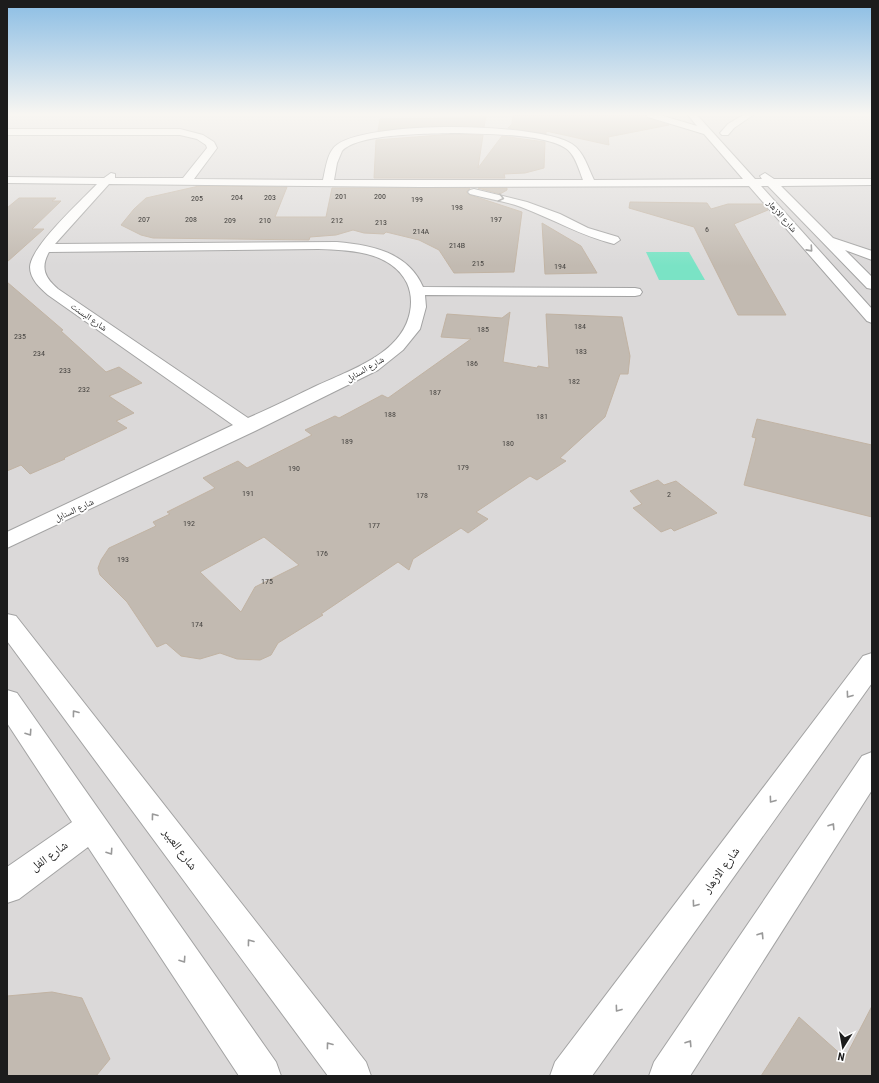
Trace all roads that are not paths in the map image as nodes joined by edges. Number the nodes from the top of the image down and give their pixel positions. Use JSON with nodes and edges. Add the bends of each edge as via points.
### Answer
{"nodes":[{"id":1,"x":198,"y":166,"type":"edge"},
{"id":2,"x":333,"y":166,"type":"edge"},
{"id":3,"x":582,"y":166,"type":"edge"},
{"id":4,"x":731,"y":166,"type":"edge"},
{"id":5,"x":756,"y":166,"type":"dead end"},
{"id":6,"x":716,"y":173,"type":"dead end"},
{"id":7,"x":7,"y":176,"type":"edge"},
{"id":8,"x":872,"y":176,"type":"edge"},
{"id":9,"x":703,"y":177,"type":"junction"},
{"id":10,"x":108,"y":178,"type":"junction"},
{"id":11,"x":188,"y":179,"type":"junction"},
{"id":12,"x":769,"y":179,"type":"junction"},
{"id":13,"x":7,"y":180,"type":"edge"},
{"id":14,"x":329,"y":180,"type":"junction"},
{"id":15,"x":589,"y":180,"type":"junction"},
{"id":16,"x":749,"y":180,"type":"junction"},
{"id":17,"x":819,"y":182,"type":"junction"},
{"id":18,"x":872,"y":182,"type":"edge"},
{"id":19,"x":421,"y":184,"type":"junction"},
{"id":20,"x":784,"y":195,"type":"junction"},
{"id":21,"x":825,"y":237,"type":"junction"},
{"id":22,"x":614,"y":240,"type":"dead end"},
{"id":23,"x":44,"y":248,"type":"junction"},
{"id":24,"x":872,"y":256,"type":"edge"},
{"id":25,"x":872,"y":285,"type":"edge"},
{"id":26,"x":419,"y":292,"type":"junction"},
{"id":27,"x":635,"y":292,"type":"dead end"},
{"id":28,"x":872,"y":318,"type":"edge"},
{"id":29,"x":248,"y":427,"type":"junction"},
{"id":30,"x":7,"y":542,"type":"edge"},
{"id":31,"x":7,"y":623,"type":"edge"},
{"id":32,"x":872,"y":663,"type":"edge"},
{"id":33,"x":7,"y":701,"type":"edge"},
{"id":34,"x":872,"y":765,"type":"edge"},
{"id":35,"x":92,"y":826,"type":"junction"},
{"id":36,"x":7,"y":887,"type":"edge"},
{"id":37,"x":262,"y":1076,"type":"edge"},
{"id":38,"x":352,"y":1076,"type":"edge"},
{"id":39,"x":569,"y":1076,"type":"edge"},
{"id":40,"x":668,"y":1076,"type":"edge"}],
"edges":[{"from":1,"to":11,"type":"street"},
{"from":2,"to":14,"type":"street"},
{"from":3,"to":15,"type":"street"},
{"from":4,"to":16,"type":"street","name":"شارع الازهار"},
{"from":5,"to":12,"type":"street","name":"شارع الازهار"},
{"from":6,"to":9,"type":"street"},
{"from":7,"to":10,"type":"street"},
{"from":8,"to":12,"type":"street"},
{"from":9,"to":15,"type":"street"},
{"from":9,"to":16,"type":"street"},
{"from":10,"to":11,"type":"street"},
{"from":10,"to":13,"type":"street"},
{"from":10,"to":23,"type":"street","name":"شارع البسنت"},
{"from":11,"to":14,"type":"street"},
{"from":12,"to":16,"type":"street"},
{"from":12,"to":17,"type":"street"},
{"from":12,"to":20,"type":"street","name":"شارع الازهار"},
{"from":14,"to":15,"type":"street"},
{"from":14,"to":19,"type":"street"},
{"from":15,"to":16,"type":"street"},
{"from":15,"to":19,"type":"street"},
{"from":16,"to":28,"type":"street","name":"شارع الازهار","one_way":true},
{"from":17,"to":18,"type":"street"},
{"from":17,"to":20,"type":"street"},
{"from":19,"to":22,"type":"street","one_way":true,"via":[[520,203],[584,231]]},
{"from":20,"to":21,"type":"street","name":"شارع الازهار"},
{"from":21,"to":24,"type":"street"},
{"from":21,"to":25,"type":"street","name":"شارع الازهار"},
{"from":23,"to":26,"type":"street","via":[[339,246],[377,253],[392,259],[404,267]]},
{"from":23,"to":29,"type":"street","name":"شارع البسنت","via":[[37,260],[36,271],[47,287]]},
{"from":26,"to":27,"type":"street"},
{"from":26,"to":29,"type":"street","name":"شارع السنابل","via":[[415,323],[406,338],[392,352],[347,380]]},
{"from":29,"to":30,"type":"street","name":"شارع السنابل"},
{"from":38,"to":31,"type":"street","name":"شارع العبير","one_way":true},
{"from":32,"to":39,"type":"street","name":"شارع الازهار","one_way":true},
{"from":33,"to":35,"type":"street","one_way":true},
{"from":40,"to":34,"type":"street","one_way":true},
{"from":35,"to":36,"type":"street","name":"شارع الفل"},
{"from":35,"to":37,"type":"street","one_way":true}]}
